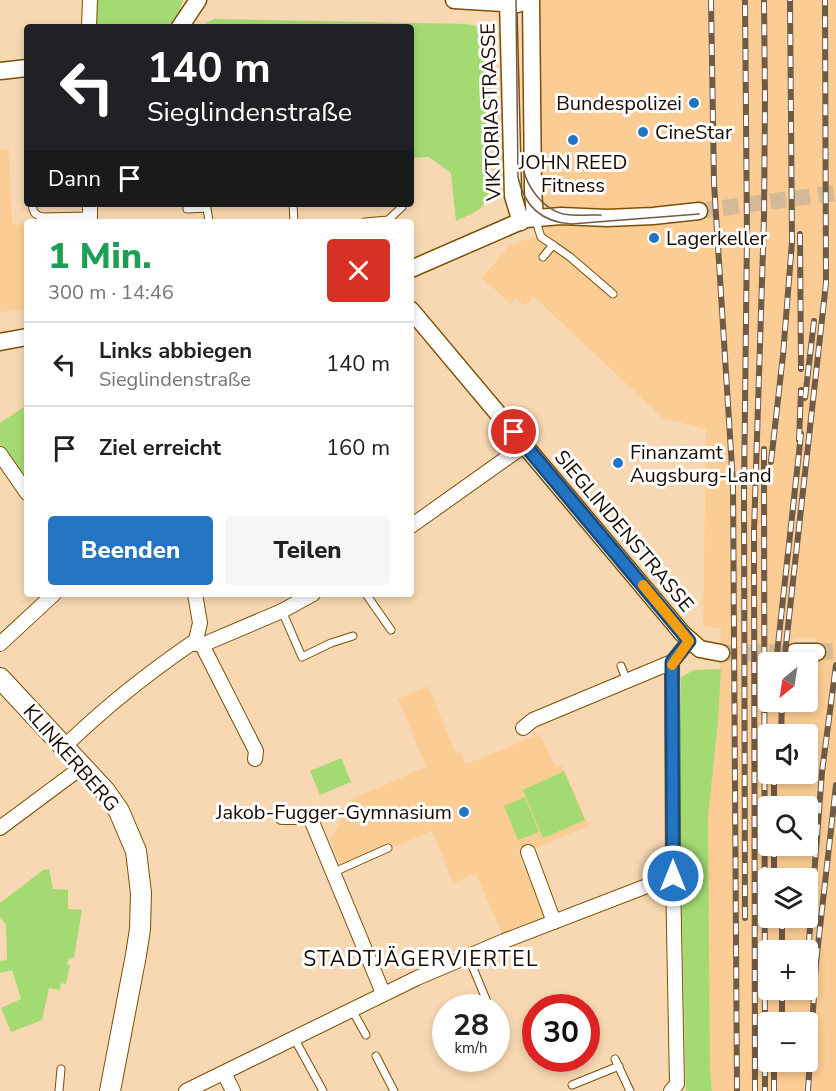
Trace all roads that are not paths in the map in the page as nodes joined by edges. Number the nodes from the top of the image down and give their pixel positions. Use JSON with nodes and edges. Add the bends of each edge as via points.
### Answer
{"nodes":[{"id":1,"x":90,"y":0,"type":"edge"},
{"id":2,"x":198,"y":0,"type":"edge"},
{"id":3,"x":454,"y":0,"type":"edge"},
{"id":4,"x":508,"y":2,"type":"edge"},
{"id":5,"x":531,"y":2,"type":"edge"},
{"id":6,"x":88,"y":24,"type":"edge"},
{"id":7,"x":182,"y":24,"type":"edge"},
{"id":8,"x":24,"y":68,"type":"edge"},
{"id":9,"x":0,"y":71,"type":"edge"},
{"id":10,"x":533,"y":190,"type":"junction"},
{"id":11,"x":32,"y":207,"type":"edge"},
{"id":12,"x":187,"y":207,"type":"edge"},
{"id":13,"x":402,"y":207,"type":"dead end"},
{"id":14,"x":699,"y":211,"type":"tunnel mouth"},
{"id":15,"x":90,"y":214,"type":"edge"},
{"id":16,"x":561,"y":216,"type":"junction"},
{"id":17,"x":209,"y":219,"type":"edge"},
{"id":18,"x":388,"y":219,"type":"edge"},
{"id":19,"x":528,"y":220,"type":"junction"},
{"id":20,"x":553,"y":245,"type":"junction"},
{"id":21,"x":543,"y":257,"type":"dead end"},
{"id":22,"x":414,"y":268,"type":"edge"},
{"id":23,"x":613,"y":294,"type":"dead end"},
{"id":24,"x":414,"y":314,"type":"edge"},
{"id":25,"x":24,"y":338,"type":"edge"},
{"id":26,"x":0,"y":342,"type":"edge"},
{"id":27,"x":525,"y":445,"type":"junction"},
{"id":28,"x":0,"y":454,"type":"edge"},
{"id":29,"x":24,"y":488,"type":"edge"},
{"id":30,"x":414,"y":524,"type":"edge"},
{"id":31,"x":51,"y":597,"type":"edge"},
{"id":32,"x":196,"y":597,"type":"edge"},
{"id":33,"x":308,"y":597,"type":"edge"},
{"id":34,"x":368,"y":597,"type":"edge"},
{"id":35,"x":282,"y":611,"type":"junction"},
{"id":36,"x":391,"y":630,"type":"dead end"},
{"id":37,"x":353,"y":636,"type":"dead end"},
{"id":38,"x":689,"y":641,"type":"junction"},
{"id":39,"x":0,"y":644,"type":"edge"},
{"id":40,"x":198,"y":644,"type":"junction"},
{"id":41,"x":721,"y":653,"type":"tunnel mouth"},
{"id":42,"x":672,"y":662,"type":"junction"},
{"id":43,"x":621,"y":666,"type":"dead end"},
{"id":44,"x":0,"y":678,"type":"edge"},
{"id":45,"x":627,"y":681,"type":"junction"},
{"id":46,"x":523,"y":728,"type":"dead end"},
{"id":47,"x":64,"y":747,"type":"junction"},
{"id":48,"x":255,"y":759,"type":"dead end"},
{"id":49,"x":82,"y":767,"type":"junction"},
{"id":50,"x":282,"y":817,"type":"dead end"},
{"id":51,"x":0,"y":828,"type":"edge"},
{"id":52,"x":388,"y":848,"type":"dead end"},
{"id":53,"x":528,"y":852,"type":"dead end"},
{"id":54,"x":332,"y":873,"type":"junction"},
{"id":55,"x":673,"y":876,"type":"junction"},
{"id":56,"x":554,"y":922,"type":"junction"},
{"id":57,"x":468,"y":956,"type":"junction"},
{"id":58,"x":383,"y":993,"type":"junction"},
{"id":59,"x":484,"y":994,"type":"edge"},
{"id":60,"x":352,"y":1010,"type":"junction"},
{"id":61,"x":366,"y":1035,"type":"dead end"},
{"id":62,"x":294,"y":1038,"type":"junction"},
{"id":63,"x":376,"y":1056,"type":"dead end"},
{"id":64,"x":615,"y":1059,"type":"dead end"},
{"id":65,"x":619,"y":1066,"type":"junction"},
{"id":66,"x":61,"y":1069,"type":"dead end"},
{"id":67,"x":224,"y":1073,"type":"junction"},
{"id":68,"x":572,"y":1085,"type":"dead end"},
{"id":69,"x":59,"y":1091,"type":"edge"},
{"id":70,"x":110,"y":1091,"type":"edge"},
{"id":71,"x":186,"y":1091,"type":"edge"},
{"id":72,"x":233,"y":1091,"type":"edge"},
{"id":73,"x":323,"y":1091,"type":"edge"},
{"id":74,"x":394,"y":1091,"type":"edge"},
{"id":75,"x":630,"y":1091,"type":"edge"},
{"id":76,"x":671,"y":1091,"type":"edge"}],
"edges":[{"from":1,"to":6,"type":"street"},
{"from":2,"to":7,"type":"street"},
{"from":3,"to":4,"type":"street"},
{"from":4,"to":5,"type":"street"},
{"from":4,"to":19,"type":"street","name":"VIKTORIASTRASSE","via":[[513,187],[515,204]]},
{"from":5,"to":10,"type":"street","name":"VIKTORIASTRASSE","via":[[538,108]]},
{"from":8,"to":9,"type":"street"},
{"from":10,"to":16,"type":"street","via":[[542,205]]},
{"from":10,"to":19,"type":"street","name":"VIKTORIASTRASSE"},
{"from":11,"to":15,"type":"lane","via":[[36,215],[43,217]]},
{"from":12,"to":17,"type":"lane","via":[[207,208]]},
{"from":13,"to":18,"type":"lane"},
{"from":14,"to":16,"type":"street","via":[[607,218]]},
{"from":16,"to":19,"type":"street"},
{"from":19,"to":20,"type":"lane"},
{"from":19,"to":22,"type":"street"},
{"from":20,"to":21,"type":"lane"},
{"from":20,"to":23,"type":"lane"},
{"from":24,"to":27,"type":"street","name":"SIEGLINDENSTRASSE"},
{"from":25,"to":26,"type":"street"},
{"from":27,"to":30,"type":"street"},
{"from":27,"to":38,"type":"street","name":"SIEGLINDENSTRASSE"},
{"from":28,"to":29,"type":"street"},
{"from":31,"to":39,"type":"street"},
{"from":32,"to":40,"type":"street","via":[[200,623]]},
{"from":33,"to":35,"type":"street"},
{"from":34,"to":36,"type":"lane"},
{"from":35,"to":37,"type":"lane","via":[[302,657]]},
{"from":35,"to":40,"type":"street"},
{"from":38,"to":41,"type":"street","via":[[700,649]]},
{"from":38,"to":42,"type":"street"},
{"from":40,"to":47,"type":"street","via":[[192,643],[154,668]]},
{"from":40,"to":48,"type":"street","via":[[255,751]]},
{"from":42,"to":45,"type":"street"},
{"from":42,"to":55,"type":"street"},
{"from":43,"to":45,"type":"lane"},
{"from":44,"to":47,"type":"main road","name":"KLINKERBERG"},
{"from":45,"to":46,"type":"street","via":[[533,720]]},
{"from":47,"to":49,"type":"main road","name":"KLINKERBERG"},
{"from":49,"to":51,"type":"street"},
{"from":49,"to":70,"type":"main road","name":"KLINKERBERG","via":[[119,811],[136,851],[141,885],[136,955]]},
{"from":50,"to":54,"type":"street","via":[[310,818]]},
{"from":52,"to":54,"type":"lane"},
{"from":53,"to":56,"type":"street"},
{"from":54,"to":58,"type":"street"},
{"from":55,"to":56,"type":"street"},
{"from":55,"to":76,"type":"street","via":[[677,1084]]},
{"from":56,"to":57,"type":"street"},
{"from":57,"to":58,"type":"street"},
{"from":57,"to":59,"type":"lane"},
{"from":58,"to":60,"type":"street"},
{"from":60,"to":61,"type":"lane"},
{"from":60,"to":62,"type":"street"},
{"from":62,"to":67,"type":"street"},
{"from":62,"to":73,"type":"lane"},
{"from":63,"to":74,"type":"lane"},
{"from":64,"to":65,"type":"lane"},
{"from":65,"to":68,"type":"lane"},
{"from":65,"to":75,"type":"lane"},
{"from":66,"to":69,"type":"lane"},
{"from":67,"to":71,"type":"street"},
{"from":67,"to":72,"type":"street"}]}
